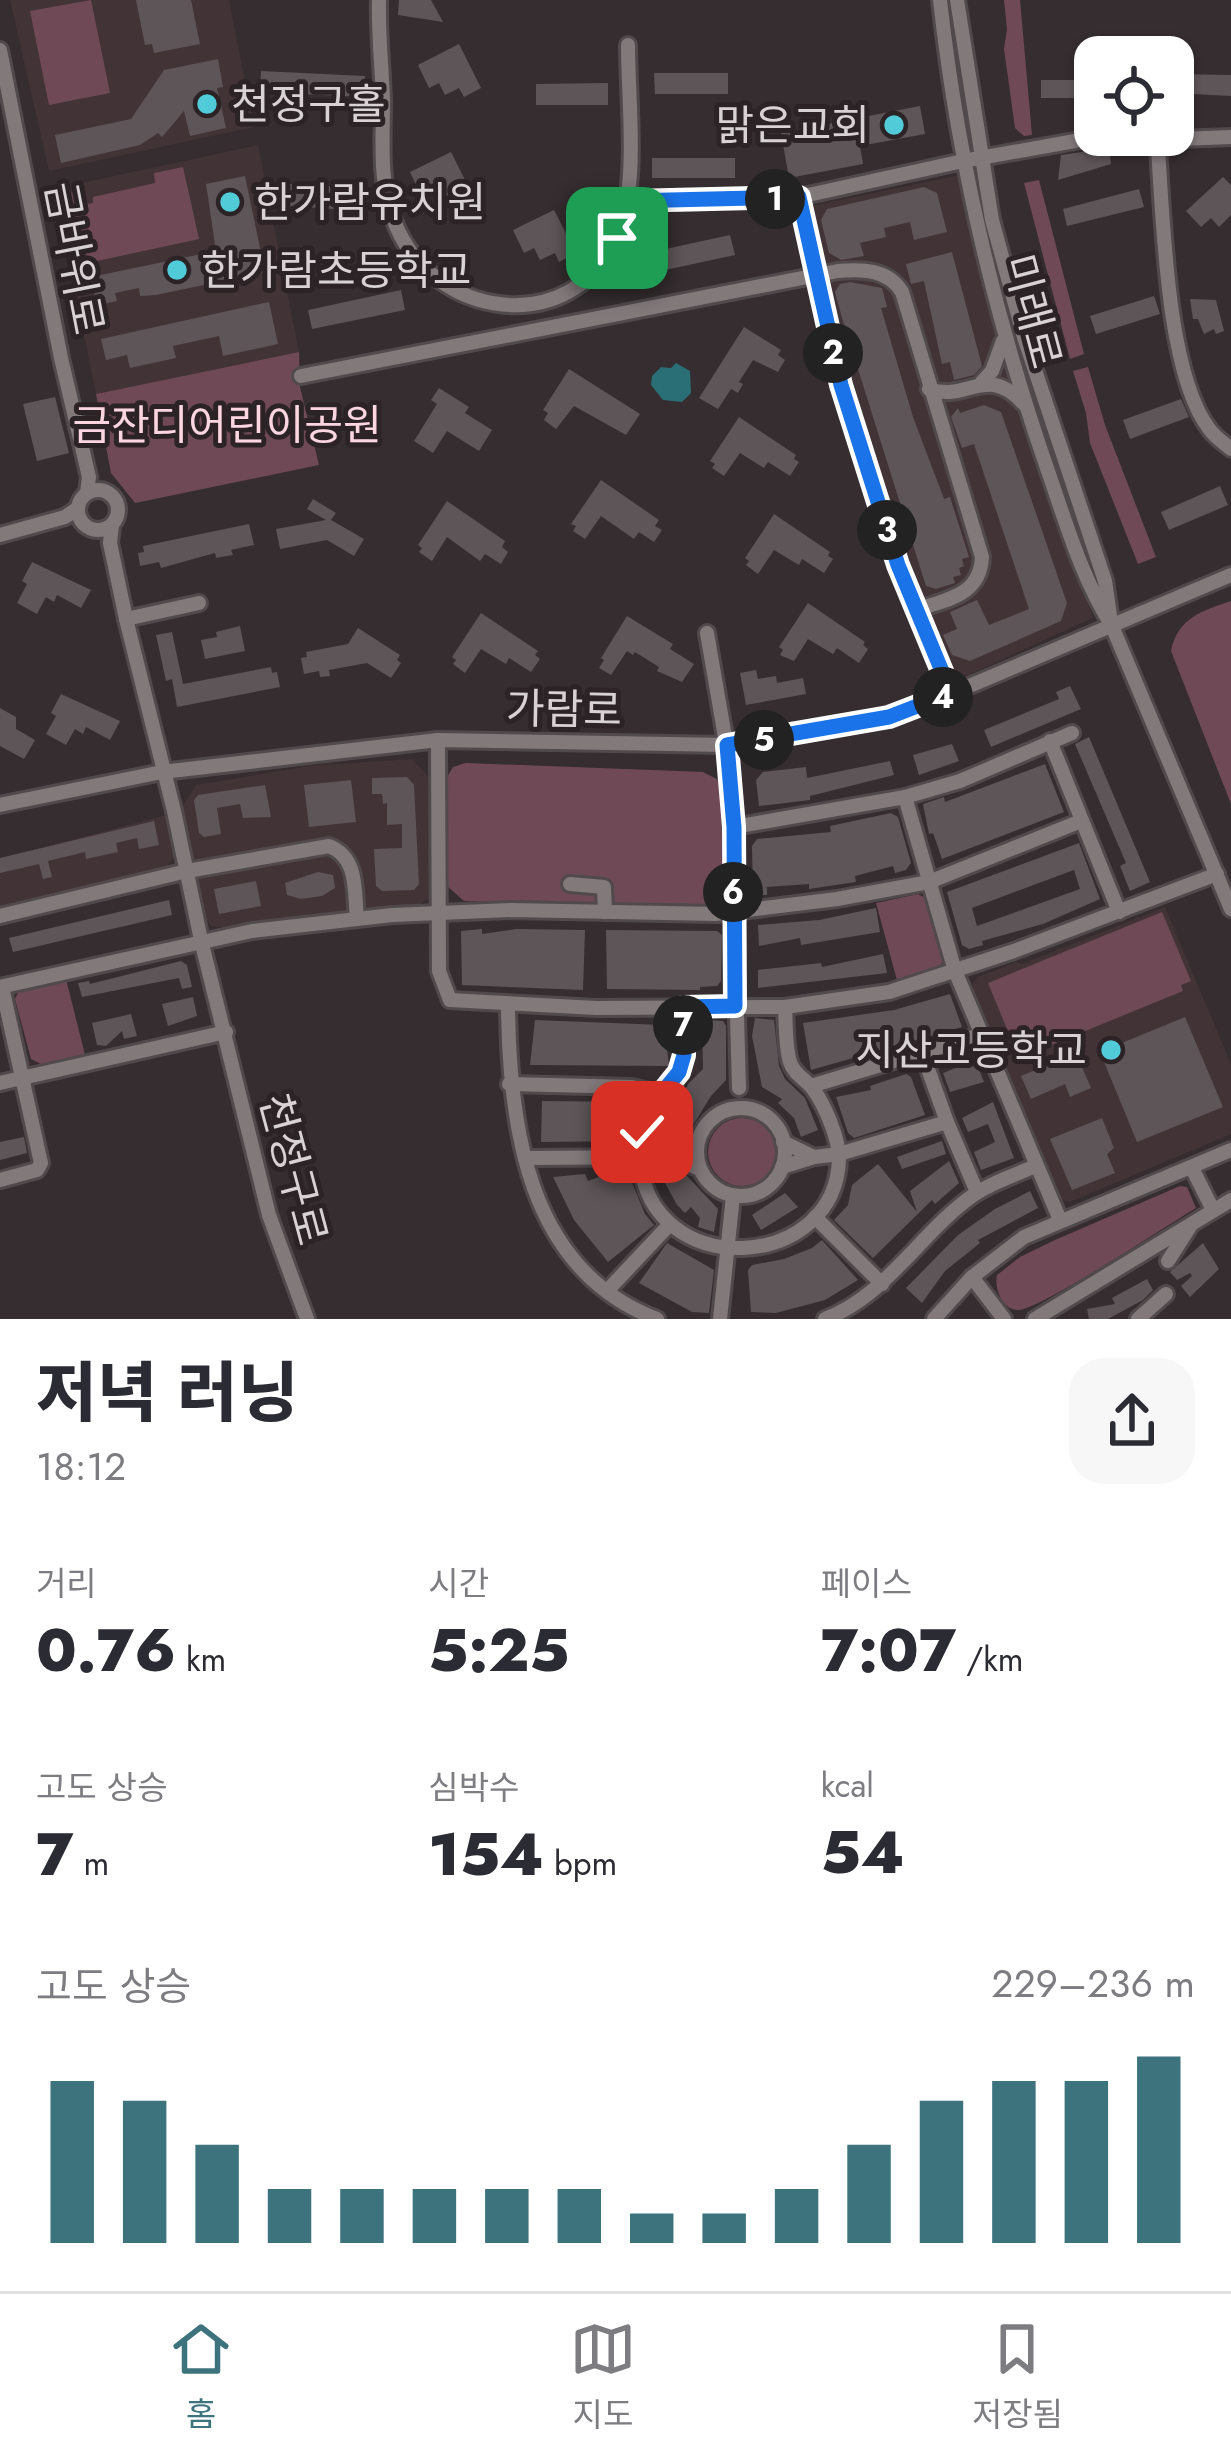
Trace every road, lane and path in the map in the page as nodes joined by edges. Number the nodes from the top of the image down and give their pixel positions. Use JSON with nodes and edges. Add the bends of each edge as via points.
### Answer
{"nodes":[{"id":1,"x":379,"y":0,"type":"edge"},
{"id":2,"x":940,"y":0,"type":"edge"},
{"id":3,"x":957,"y":0,"type":"edge"},
{"id":4,"x":628,"y":45,"type":"dead end"},
{"id":5,"x":0,"y":50,"type":"edge"},
{"id":6,"x":1194,"y":136,"type":"edge"},
{"id":7,"x":1231,"y":137,"type":"edge"},
{"id":8,"x":1074,"y":142,"type":"edge"},
{"id":9,"x":1159,"y":156,"type":"edge"},
{"id":10,"x":971,"y":159,"type":"junction"},
{"id":11,"x":799,"y":197,"type":"junction"},
{"id":12,"x":628,"y":201,"type":"junction"},
{"id":13,"x":816,"y":276,"type":"junction"},
{"id":14,"x":1004,"y":336,"type":"junction"},
{"id":15,"x":301,"y":376,"type":"dead end"},
{"id":16,"x":982,"y":382,"type":"junction"},
{"id":17,"x":937,"y":391,"type":"junction"},
{"id":18,"x":1025,"y":405,"type":"junction"},
{"id":19,"x":1231,"y":449,"type":"edge"},
{"id":20,"x":93,"y":487,"type":"junction"},
{"id":21,"x":75,"y":515,"type":"junction"},
{"id":22,"x":105,"y":527,"type":"junction"},
{"id":23,"x":0,"y":535,"type":"edge"},
{"id":24,"x":1231,"y":575,"type":"edge"},
{"id":25,"x":199,"y":603,"type":"dead end"},
{"id":26,"x":916,"y":610,"type":"junction"},
{"id":27,"x":126,"y":619,"type":"junction"},
{"id":28,"x":1112,"y":626,"type":"junction"},
{"id":29,"x":706,"y":633,"type":"dead end"},
{"id":30,"x":951,"y":693,"type":"junction"},
{"id":31,"x":1072,"y":733,"type":"dead end"},
{"id":32,"x":438,"y":740,"type":"junction"},
{"id":33,"x":1050,"y":741,"type":"junction"},
{"id":34,"x":727,"y":745,"type":"junction"},
{"id":35,"x":162,"y":772,"type":"junction"},
{"id":36,"x":905,"y":797,"type":"junction"},
{"id":37,"x":0,"y":805,"type":"edge"},
{"id":38,"x":1081,"y":821,"type":"junction"},
{"id":39,"x":734,"y":827,"type":"junction"},
{"id":40,"x":187,"y":871,"type":"junction"},
{"id":41,"x":1216,"y":874,"type":"junction"},
{"id":42,"x":929,"y":883,"type":"junction"},
{"id":43,"x":570,"y":884,"type":"dead end"},
{"id":44,"x":1231,"y":909,"type":"edge"},
{"id":45,"x":439,"y":911,"type":"junction"},
{"id":46,"x":605,"y":912,"type":"junction"},
{"id":47,"x":733,"y":912,"type":"junction"},
{"id":48,"x":1119,"y":912,"type":"junction"},
{"id":49,"x":0,"y":916,"type":"edge"},
{"id":50,"x":357,"y":919,"type":"junction"},
{"id":51,"x":201,"y":940,"type":"junction"},
{"id":52,"x":955,"y":971,"type":"junction"},
{"id":53,"x":1,"y":987,"type":"edge"},
{"id":54,"x":508,"y":1005,"type":"junction"},
{"id":55,"x":735,"y":1006,"type":"junction"},
{"id":56,"x":785,"y":1006,"type":"junction"},
{"id":57,"x":683,"y":1007,"type":"junction"},
{"id":58,"x":226,"y":1033,"type":"junction"},
{"id":59,"x":980,"y":1035,"type":"junction"},
{"id":60,"x":923,"y":1054,"type":"junction"},
{"id":61,"x":23,"y":1078,"type":"junction"},
{"id":62,"x":0,"y":1083,"type":"edge"},
{"id":63,"x":508,"y":1084,"type":"junction"},
{"id":64,"x":812,"y":1086,"type":"junction"},
{"id":65,"x":739,"y":1088,"type":"junction"},
{"id":66,"x":662,"y":1094,"type":"junction"},
{"id":67,"x":754,"y":1111,"type":"junction"},
{"id":68,"x":724,"y":1112,"type":"junction"},
{"id":69,"x":946,"y":1123,"type":"junction"},
{"id":70,"x":783,"y":1142,"type":"junction"},
{"id":71,"x":698,"y":1145,"type":"junction"},
{"id":72,"x":1231,"y":1150,"type":"edge"},
{"id":73,"x":839,"y":1154,"type":"junction"},
{"id":74,"x":671,"y":1157,"type":"junction"},
{"id":75,"x":814,"y":1157,"type":"junction"},
{"id":76,"x":525,"y":1158,"type":"junction"},
{"id":77,"x":640,"y":1159,"type":"junction"},
{"id":78,"x":1035,"y":1166,"type":"junction"},
{"id":79,"x":782,"y":1167,"type":"junction"},
{"id":80,"x":1192,"y":1168,"type":"junction"},
{"id":81,"x":700,"y":1169,"type":"junction"},
{"id":82,"x":0,"y":1180,"type":"edge"},
{"id":83,"x":977,"y":1192,"type":"junction"},
{"id":84,"x":733,"y":1196,"type":"junction"},
{"id":85,"x":1231,"y":1200,"type":"edge"},
{"id":86,"x":1212,"y":1208,"type":"junction"},
{"id":87,"x":815,"y":1217,"type":"junction"},
{"id":88,"x":1060,"y":1220,"type":"junction"},
{"id":89,"x":1192,"y":1222,"type":"junction"},
{"id":90,"x":670,"y":1224,"type":"junction"},
{"id":91,"x":727,"y":1250,"type":"junction"},
{"id":92,"x":1168,"y":1261,"type":"dead end"},
{"id":93,"x":972,"y":1277,"type":"junction"},
{"id":94,"x":882,"y":1284,"type":"junction"},
{"id":95,"x":607,"y":1291,"type":"junction"},
{"id":96,"x":1166,"y":1294,"type":"dead end"},
{"id":97,"x":307,"y":1319,"type":"edge"},
{"id":98,"x":657,"y":1319,"type":"edge"},
{"id":99,"x":720,"y":1319,"type":"edge"},
{"id":100,"x":825,"y":1319,"type":"edge"},
{"id":101,"x":934,"y":1319,"type":"edge"},
{"id":102,"x":1004,"y":1319,"type":"edge"},
{"id":103,"x":1035,"y":1319,"type":"edge"},
{"id":104,"x":1138,"y":1319,"type":"edge"}],
"edges":[{"from":1,"to":12,"type":"street","via":[[386,192],[425,272],[456,294],[491,303],[530,305],[567,294],[617,238]]},
{"from":2,"to":10,"type":"street","name":"미래로"},
{"from":3,"to":10,"type":"street","name":"미래로"},
{"from":4,"to":12,"type":"street"},
{"from":5,"to":20,"type":"street","name":"금바위로"},
{"from":6,"to":7,"type":"street"},
{"from":8,"to":10,"type":"street"},
{"from":9,"to":19,"type":"street","via":[[1184,366],[1210,431]]},
{"from":10,"to":11,"type":"street"},
{"from":10,"to":14,"type":"street","name":"미래로"},
{"from":10,"to":28,"type":"street","name":"미래로","via":[[1105,581]]},
{"from":11,"to":12,"type":"street"},
{"from":11,"to":13,"type":"street"},
{"from":13,"to":15,"type":"street"},
{"from":13,"to":17,"type":"street","via":[[860,270],[897,283]]},
{"from":13,"to":26,"type":"street","via":[[841,385]]},
{"from":14,"to":16,"type":"street"},
{"from":14,"to":18,"type":"street","name":"미래로"},
{"from":16,"to":17,"type":"street"},
{"from":16,"to":18,"type":"street","via":[[1012,391]]},
{"from":17,"to":26,"type":"street","via":[[981,568],[968,591]]},
{"from":18,"to":28,"type":"street","name":"미래로","via":[[1088,588]]},
{"from":20,"to":21,"type":"street"},
{"from":20,"to":22,"type":"street","name":"금바위로","via":[[118,506]]},
{"from":21,"to":22,"type":"street"},
{"from":21,"to":23,"type":"street"},
{"from":22,"to":27,"type":"street"},
{"from":24,"to":28,"type":"street","name":"가람로"},
{"from":25,"to":27,"type":"street"},
{"from":26,"to":30,"type":"street"},
{"from":27,"to":35,"type":"street"},
{"from":28,"to":30,"type":"street","name":"가람로"},
{"from":28,"to":41,"type":"street","name":"미래로"},
{"from":29,"to":34,"type":"street"},
{"from":30,"to":34,"type":"street","name":"가람로","via":[[889,717]]},
{"from":31,"to":33,"type":"street"},
{"from":32,"to":34,"type":"street","name":"가람로"},
{"from":32,"to":35,"type":"street","name":"가람로"},
{"from":32,"to":45,"type":"street"},
{"from":33,"to":36,"type":"street"},
{"from":33,"to":38,"type":"street"},
{"from":34,"to":39,"type":"street"},
{"from":35,"to":37,"type":"street","name":"가람로"},
{"from":35,"to":40,"type":"street","name":"천정구로"},
{"from":36,"to":39,"type":"street"},
{"from":36,"to":42,"type":"street"},
{"from":38,"to":42,"type":"street"},
{"from":38,"to":48,"type":"street"},
{"from":39,"to":47,"type":"street"},
{"from":40,"to":49,"type":"street"},
{"from":40,"to":50,"type":"street","via":[[336,848],[351,866]]},
{"from":40,"to":51,"type":"street","name":"천정구로"},
{"from":41,"to":44,"type":"street","name":"미래로"},
{"from":41,"to":48,"type":"street"},
{"from":42,"to":47,"type":"street"},
{"from":42,"to":52,"type":"street"},
{"from":43,"to":46,"type":"street","via":[[604,887]]},
{"from":45,"to":46,"type":"street"},
{"from":45,"to":50,"type":"street"},
{"from":45,"to":54,"type":"street","via":[[439,971],[450,1000]]},
{"from":46,"to":47,"type":"street"},
{"from":47,"to":55,"type":"street"},
{"from":48,"to":52,"type":"street"},
{"from":50,"to":51,"type":"street"},
{"from":51,"to":53,"type":"street"},
{"from":51,"to":58,"type":"street","name":"천정구로"},
{"from":52,"to":56,"type":"street","via":[[889,992]]},
{"from":52,"to":59,"type":"street"},
{"from":53,"to":61,"type":"street"},
{"from":54,"to":57,"type":"street"},
{"from":54,"to":63,"type":"street"},
{"from":55,"to":56,"type":"street"},
{"from":55,"to":57,"type":"street"},
{"from":55,"to":65,"type":"street"},
{"from":56,"to":64,"type":"street","via":[[790,1063]]},
{"from":57,"to":66,"type":"street","via":[[684,1055]]},
{"from":58,"to":61,"type":"street"},
{"from":58,"to":97,"type":"street","name":"천정구로","via":[[269,1215]]},
{"from":59,"to":60,"type":"street"},
{"from":59,"to":78,"type":"street"},
{"from":60,"to":64,"type":"street"},
{"from":60,"to":69,"type":"street"},
{"from":61,"to":62,"type":"street"},
{"from":61,"to":82,"type":"street","via":[[40,1163]]},
{"from":63,"to":66,"type":"street"},
{"from":63,"to":76,"type":"street"},
{"from":64,"to":73,"type":"street"},
{"from":65,"to":67,"type":"street"},
{"from":65,"to":68,"type":"street"},
{"from":66,"to":77,"type":"street","via":[[642,1132]]},
{"from":67,"to":68,"type":"street"},
{"from":67,"to":70,"type":"street","via":[[771,1120]]},
{"from":68,"to":71,"type":"street","via":[[706,1125]]},
{"from":69,"to":73,"type":"street"},
{"from":69,"to":83,"type":"street"},
{"from":70,"to":75,"type":"street"},
{"from":70,"to":79,"type":"street"},
{"from":71,"to":74,"type":"street"},
{"from":71,"to":81,"type":"street"},
{"from":72,"to":80,"type":"street"},
{"from":73,"to":75,"type":"street"},
{"from":73,"to":87,"type":"street"},
{"from":74,"to":77,"type":"street"},
{"from":74,"to":81,"type":"street"},
{"from":75,"to":79,"type":"street"},
{"from":76,"to":77,"type":"street"},
{"from":76,"to":95,"type":"street","via":[[552,1230]]},
{"from":77,"to":90,"type":"street"},
{"from":78,"to":83,"type":"street"},
{"from":78,"to":88,"type":"street"},
{"from":79,"to":84,"type":"street","via":[[770,1186]]},
{"from":80,"to":86,"type":"street"},
{"from":80,"to":88,"type":"street"},
{"from":81,"to":84,"type":"street"},
{"from":83,"to":94,"type":"street"},
{"from":84,"to":91,"type":"street"},
{"from":85,"to":86,"type":"street"},
{"from":86,"to":89,"type":"street"},
{"from":87,"to":91,"type":"street","via":[[759,1248]]},
{"from":87,"to":94,"type":"street"},
{"from":88,"to":93,"type":"street"},
{"from":89,"to":92,"type":"street"},
{"from":89,"to":103,"type":"street"},
{"from":90,"to":91,"type":"street"},
{"from":90,"to":95,"type":"street"},
{"from":91,"to":99,"type":"street"},
{"from":93,"to":101,"type":"street"},
{"from":93,"to":102,"type":"street"},
{"from":94,"to":100,"type":"street"},
{"from":95,"to":98,"type":"street"},
{"from":96,"to":104,"type":"street"}]}
